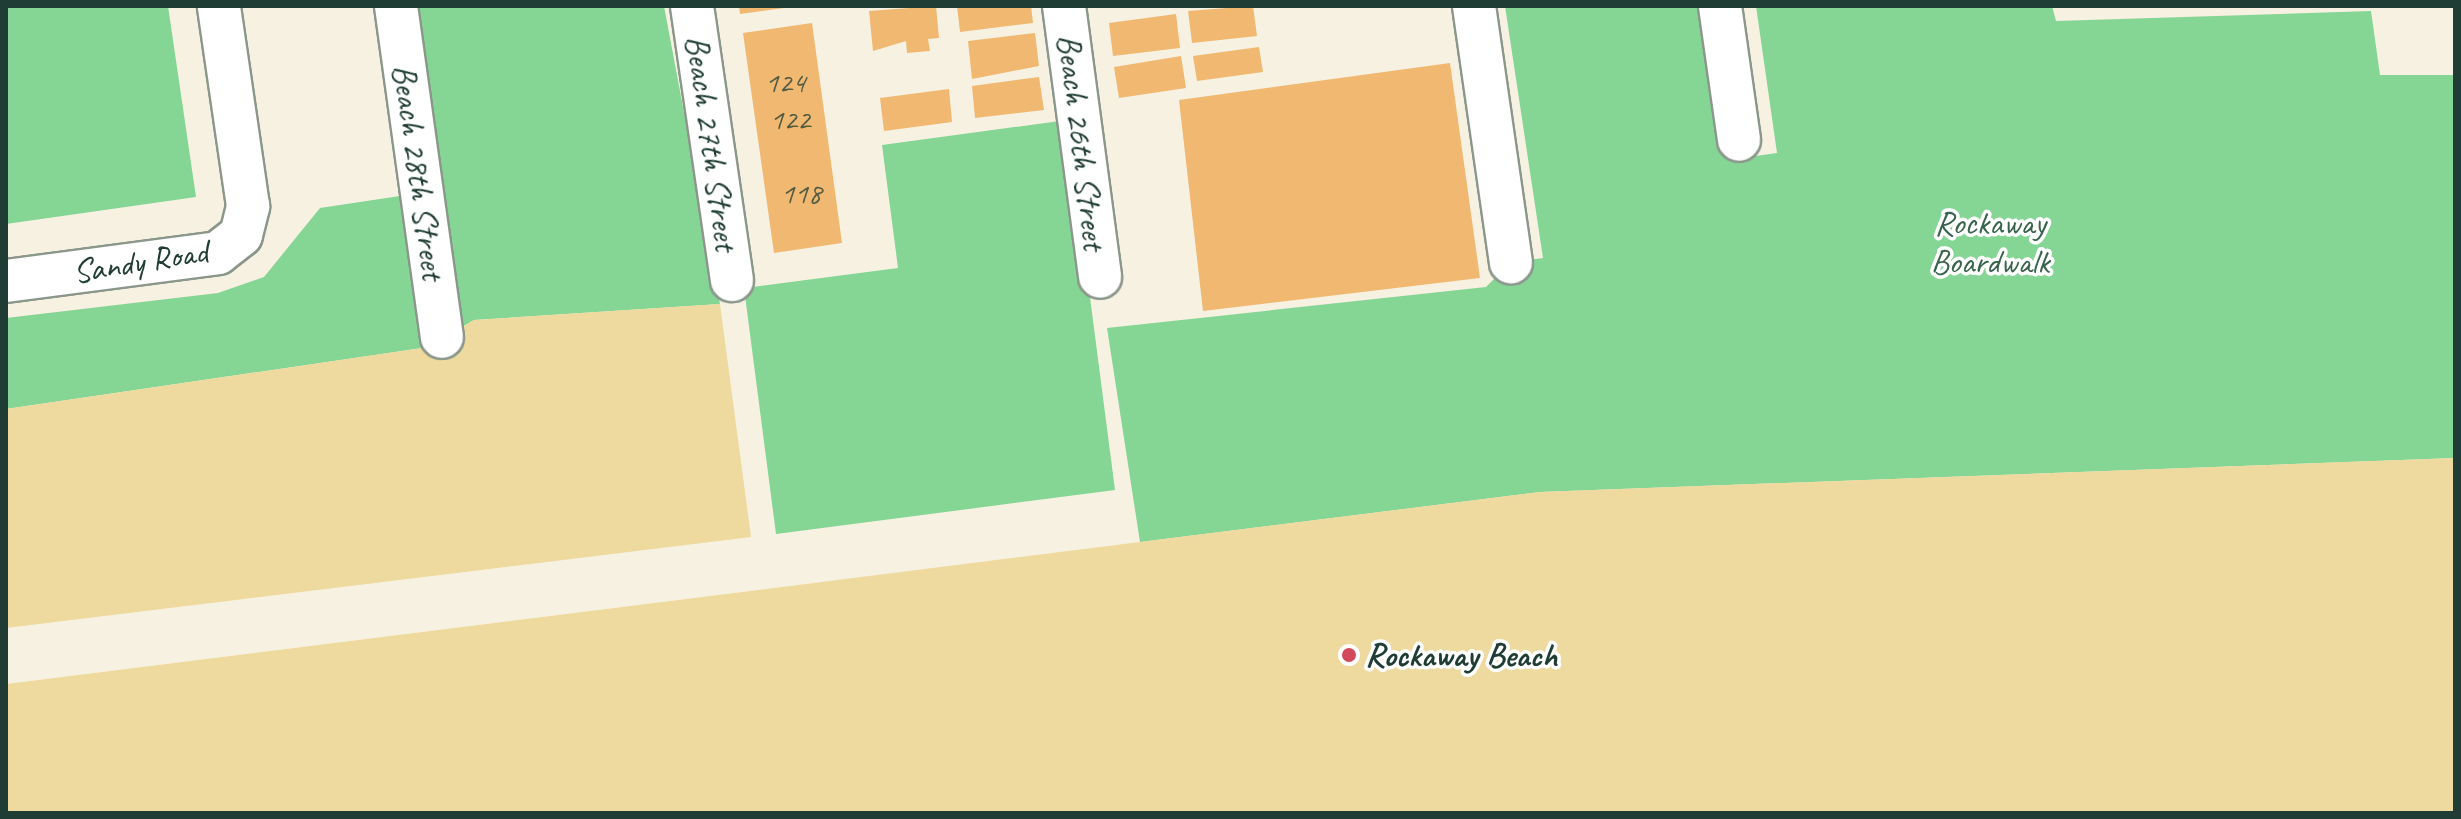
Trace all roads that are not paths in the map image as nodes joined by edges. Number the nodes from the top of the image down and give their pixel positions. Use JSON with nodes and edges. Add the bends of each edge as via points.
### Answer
{"nodes":[{"id":1,"x":219,"y":6,"type":"edge"},
{"id":2,"x":396,"y":6,"type":"edge"},
{"id":3,"x":692,"y":6,"type":"edge"},
{"id":4,"x":1064,"y":6,"type":"edge"},
{"id":5,"x":1474,"y":6,"type":"edge"},
{"id":6,"x":1720,"y":6,"type":"edge"},
{"id":7,"x":1739,"y":140,"type":"dead end"},
{"id":8,"x":1511,"y":262,"type":"dead end"},
{"id":9,"x":1100,"y":277,"type":"dead end"},
{"id":10,"x":732,"y":280,"type":"dead end"},
{"id":11,"x":6,"y":281,"type":"edge"},
{"id":12,"x":442,"y":337,"type":"dead end"}],
"edges":[{"from":1,"to":11,"type":"street","name":"Sandy Road","via":[[248,206],[241,235],[218,253]]},
{"from":2,"to":12,"type":"street","name":"Beach 28th Street"},
{"from":3,"to":10,"type":"street","name":"Beach 27th Street"},
{"from":4,"to":9,"type":"street","name":"Beach 26th Street"},
{"from":5,"to":8,"type":"street"},
{"from":6,"to":7,"type":"street"}]}
